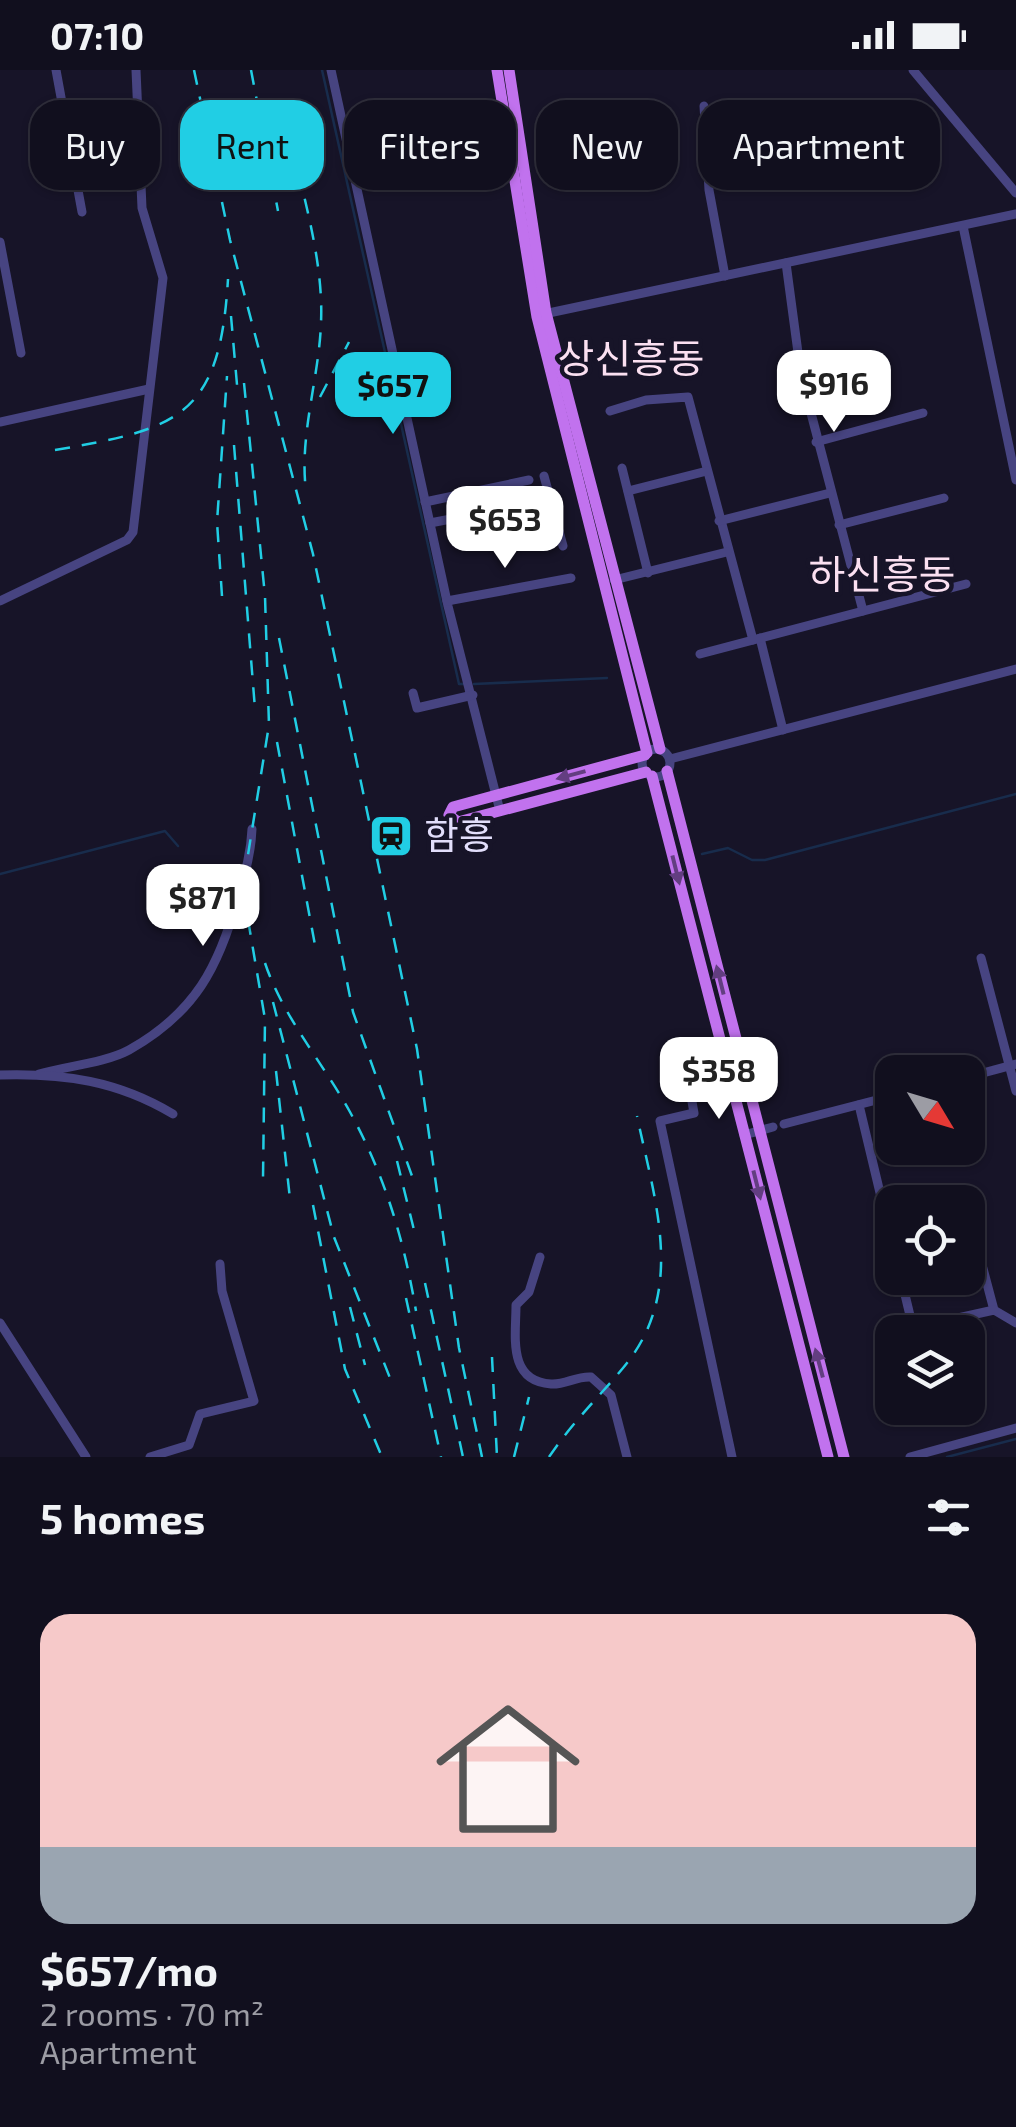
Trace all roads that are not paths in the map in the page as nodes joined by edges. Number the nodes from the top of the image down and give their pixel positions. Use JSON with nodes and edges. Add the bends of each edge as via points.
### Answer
{"nodes":[{"id":1,"x":56,"y":70,"type":"edge"},
{"id":2,"x":136,"y":70,"type":"edge"},
{"id":3,"x":332,"y":70,"type":"edge"},
{"id":4,"x":497,"y":70,"type":"edge"},
{"id":5,"x":509,"y":70,"type":"edge"},
{"id":6,"x":914,"y":70,"type":"edge"},
{"id":7,"x":709,"y":190,"type":"edge"},
{"id":8,"x":1016,"y":194,"type":"edge"},
{"id":9,"x":82,"y":212,"type":"dead end"},
{"id":10,"x":1016,"y":214,"type":"edge"},
{"id":11,"x":963,"y":226,"type":"junction"},
{"id":12,"x":0,"y":242,"type":"edge"},
{"id":13,"x":786,"y":263,"type":"junction"},
{"id":14,"x":725,"y":276,"type":"junction"},
{"id":15,"x":542,"y":315,"type":"junction"},
{"id":16,"x":21,"y":353,"type":"dead end"},
{"id":17,"x":149,"y":389,"type":"junction"},
{"id":18,"x":610,"y":412,"type":"dead end"},
{"id":19,"x":923,"y":414,"type":"dead end"},
{"id":20,"x":0,"y":422,"type":"edge"},
{"id":21,"x":816,"y":442,"type":"junction"},
{"id":22,"x":622,"y":468,"type":"dead end"},
{"id":23,"x":707,"y":471,"type":"junction"},
{"id":24,"x":544,"y":476,"type":"dead end"},
{"id":25,"x":530,"y":480,"type":"dead end"},
{"id":26,"x":1016,"y":480,"type":"edge"},
{"id":27,"x":628,"y":491,"type":"junction"},
{"id":28,"x":830,"y":493,"type":"junction"},
{"id":29,"x":944,"y":498,"type":"dead end"},
{"id":30,"x":550,"y":500,"type":"junction"},
{"id":31,"x":426,"y":502,"type":"junction"},
{"id":32,"x":719,"y":521,"type":"junction"},
{"id":33,"x":430,"y":523,"type":"junction"},
{"id":34,"x":839,"y":525,"type":"junction"},
{"id":35,"x":562,"y":546,"type":"dead end"},
{"id":36,"x":727,"y":552,"type":"junction"},
{"id":37,"x":648,"y":572,"type":"junction"},
{"id":38,"x":571,"y":578,"type":"dead end"},
{"id":39,"x":614,"y":580,"type":"junction"},
{"id":40,"x":966,"y":584,"type":"dead end"},
{"id":41,"x":0,"y":601,"type":"edge"},
{"id":42,"x":447,"y":601,"type":"junction"},
{"id":43,"x":863,"y":611,"type":"junction"},
{"id":44,"x":757,"y":639,"type":"junction"},
{"id":45,"x":700,"y":654,"type":"dead end"},
{"id":46,"x":1016,"y":669,"type":"edge"},
{"id":47,"x":413,"y":694,"type":"dead end"},
{"id":48,"x":472,"y":695,"type":"junction"},
{"id":49,"x":783,"y":730,"type":"junction"},
{"id":50,"x":658,"y":757,"type":"junction"},
{"id":51,"x":649,"y":774,"type":"junction"},
{"id":52,"x":496,"y":795,"type":"junction"},
{"id":53,"x":500,"y":811,"type":"junction"},
{"id":54,"x":252,"y":830,"type":"dead end"},
{"id":55,"x":981,"y":958,"type":"dead end"},
{"id":56,"x":1013,"y":1065,"type":"edge"},
{"id":57,"x":985,"y":1072,"type":"edge"},
{"id":58,"x":39,"y":1074,"type":"junction"},
{"id":59,"x":0,"y":1076,"type":"edge"},
{"id":60,"x":1016,"y":1091,"type":"edge"},
{"id":61,"x":691,"y":1096,"type":"dead end"},
{"id":62,"x":875,"y":1100,"type":"edge"},
{"id":63,"x":859,"y":1104,"type":"junction"},
{"id":64,"x":173,"y":1114,"type":"dead end"},
{"id":65,"x":758,"y":1131,"type":"junction"},
{"id":66,"x":744,"y":1134,"type":"junction"},
{"id":67,"x":880,"y":1185,"type":"edge"},
{"id":68,"x":540,"y":1257,"type":"dead end"},
{"id":69,"x":220,"y":1264,"type":"dead end"},
{"id":70,"x":985,"y":1276,"type":"edge"},
{"id":71,"x":905,"y":1295,"type":"edge"},
{"id":72,"x":994,"y":1310,"type":"junction"},
{"id":73,"x":0,"y":1323,"type":"edge"},
{"id":74,"x":1016,"y":1323,"type":"edge"},
{"id":75,"x":1016,"y":1428,"type":"edge"},
{"id":76,"x":86,"y":1457,"type":"edge"},
{"id":77,"x":150,"y":1457,"type":"edge"},
{"id":78,"x":627,"y":1457,"type":"edge"},
{"id":79,"x":732,"y":1457,"type":"edge"},
{"id":80,"x":828,"y":1457,"type":"edge"},
{"id":81,"x":844,"y":1457,"type":"edge"},
{"id":82,"x":910,"y":1457,"type":"edge"}],
"edges":[{"from":1,"to":9,"type":"street"},
{"from":2,"to":17,"type":"street","via":[[142,208],[163,278]]},
{"from":3,"to":31,"type":"street"},
{"from":4,"to":15,"type":"main road"},
{"from":5,"to":15,"type":"main road"},
{"from":6,"to":8,"type":"street"},
{"from":7,"to":14,"type":"street"},
{"from":10,"to":11,"type":"street"},
{"from":11,"to":13,"type":"street"},
{"from":11,"to":26,"type":"street"},
{"from":12,"to":16,"type":"street"},
{"from":13,"to":14,"type":"street"},
{"from":13,"to":21,"type":"street"},
{"from":14,"to":15,"type":"street"},
{"from":15,"to":39,"type":"main road"},
{"from":15,"to":50,"type":"main road"},
{"from":17,"to":20,"type":"street"},
{"from":17,"to":41,"type":"street","via":[[131,537]]},
{"from":18,"to":23,"type":"street","via":[[688,397]]},
{"from":19,"to":21,"type":"street"},
{"from":21,"to":28,"type":"street"},
{"from":22,"to":27,"type":"street"},
{"from":23,"to":27,"type":"street"},
{"from":23,"to":32,"type":"street"},
{"from":24,"to":30,"type":"street"},
{"from":25,"to":31,"type":"street"},
{"from":27,"to":37,"type":"street"},
{"from":28,"to":32,"type":"street"},
{"from":28,"to":34,"type":"street"},
{"from":29,"to":34,"type":"street"},
{"from":30,"to":33,"type":"street"},
{"from":30,"to":35,"type":"street"},
{"from":31,"to":33,"type":"street"},
{"from":32,"to":36,"type":"street"},
{"from":33,"to":42,"type":"street"},
{"from":34,"to":43,"type":"street"},
{"from":36,"to":37,"type":"street"},
{"from":36,"to":44,"type":"street"},
{"from":37,"to":39,"type":"street"},
{"from":38,"to":42,"type":"street"},
{"from":39,"to":50,"type":"main road"},
{"from":40,"to":43,"type":"street"},
{"from":42,"to":48,"type":"street"},
{"from":43,"to":44,"type":"street"},
{"from":44,"to":45,"type":"street"},
{"from":44,"to":49,"type":"street"},
{"from":46,"to":49,"type":"street"},
{"from":47,"to":48,"type":"street","via":[[417,708]]},
{"from":48,"to":52,"type":"street"},
{"from":49,"to":50,"type":"street"},
{"from":50,"to":51,"type":"street"},
{"from":50,"to":51,"type":"street"},
{"from":50,"to":52,"type":"main road","one_way":true},
{"from":65,"to":50,"type":"main road","one_way":true},
{"from":51,"to":53,"type":"main road"},
{"from":51,"to":66,"type":"main road","one_way":true},
{"from":52,"to":53,"type":"street"},
{"from":52,"to":53,"type":"main road","via":[[454,807],[448,815],[458,822]]},
{"from":54,"to":58,"type":"street","via":[[251,858],[224,947],[191,999],[127,1051]]},
{"from":55,"to":56,"type":"street"},
{"from":56,"to":57,"type":"street"},
{"from":56,"to":60,"type":"street"},
{"from":58,"to":59,"type":"street"},
{"from":58,"to":64,"type":"street","via":[[118,1086]]},
{"from":61,"to":79,"type":"street","via":[[694,1113],[660,1121]]},
{"from":62,"to":63,"type":"street"},
{"from":63,"to":65,"type":"street"},
{"from":63,"to":67,"type":"street"},
{"from":65,"to":66,"type":"street"},
{"from":81,"to":65,"type":"main road","one_way":true},
{"from":66,"to":80,"type":"main road","one_way":true},
{"from":68,"to":78,"type":"street","via":[[516,1305],[516,1364],[550,1384],[591,1377],[612,1395]]},
{"from":69,"to":77,"type":"street","via":[[254,1401],[200,1414],[189,1445]]},
{"from":70,"to":72,"type":"street"},
{"from":71,"to":72,"type":"street","via":[[913,1328]]},
{"from":72,"to":74,"type":"street"},
{"from":73,"to":76,"type":"street"},
{"from":75,"to":82,"type":"street"}]}
